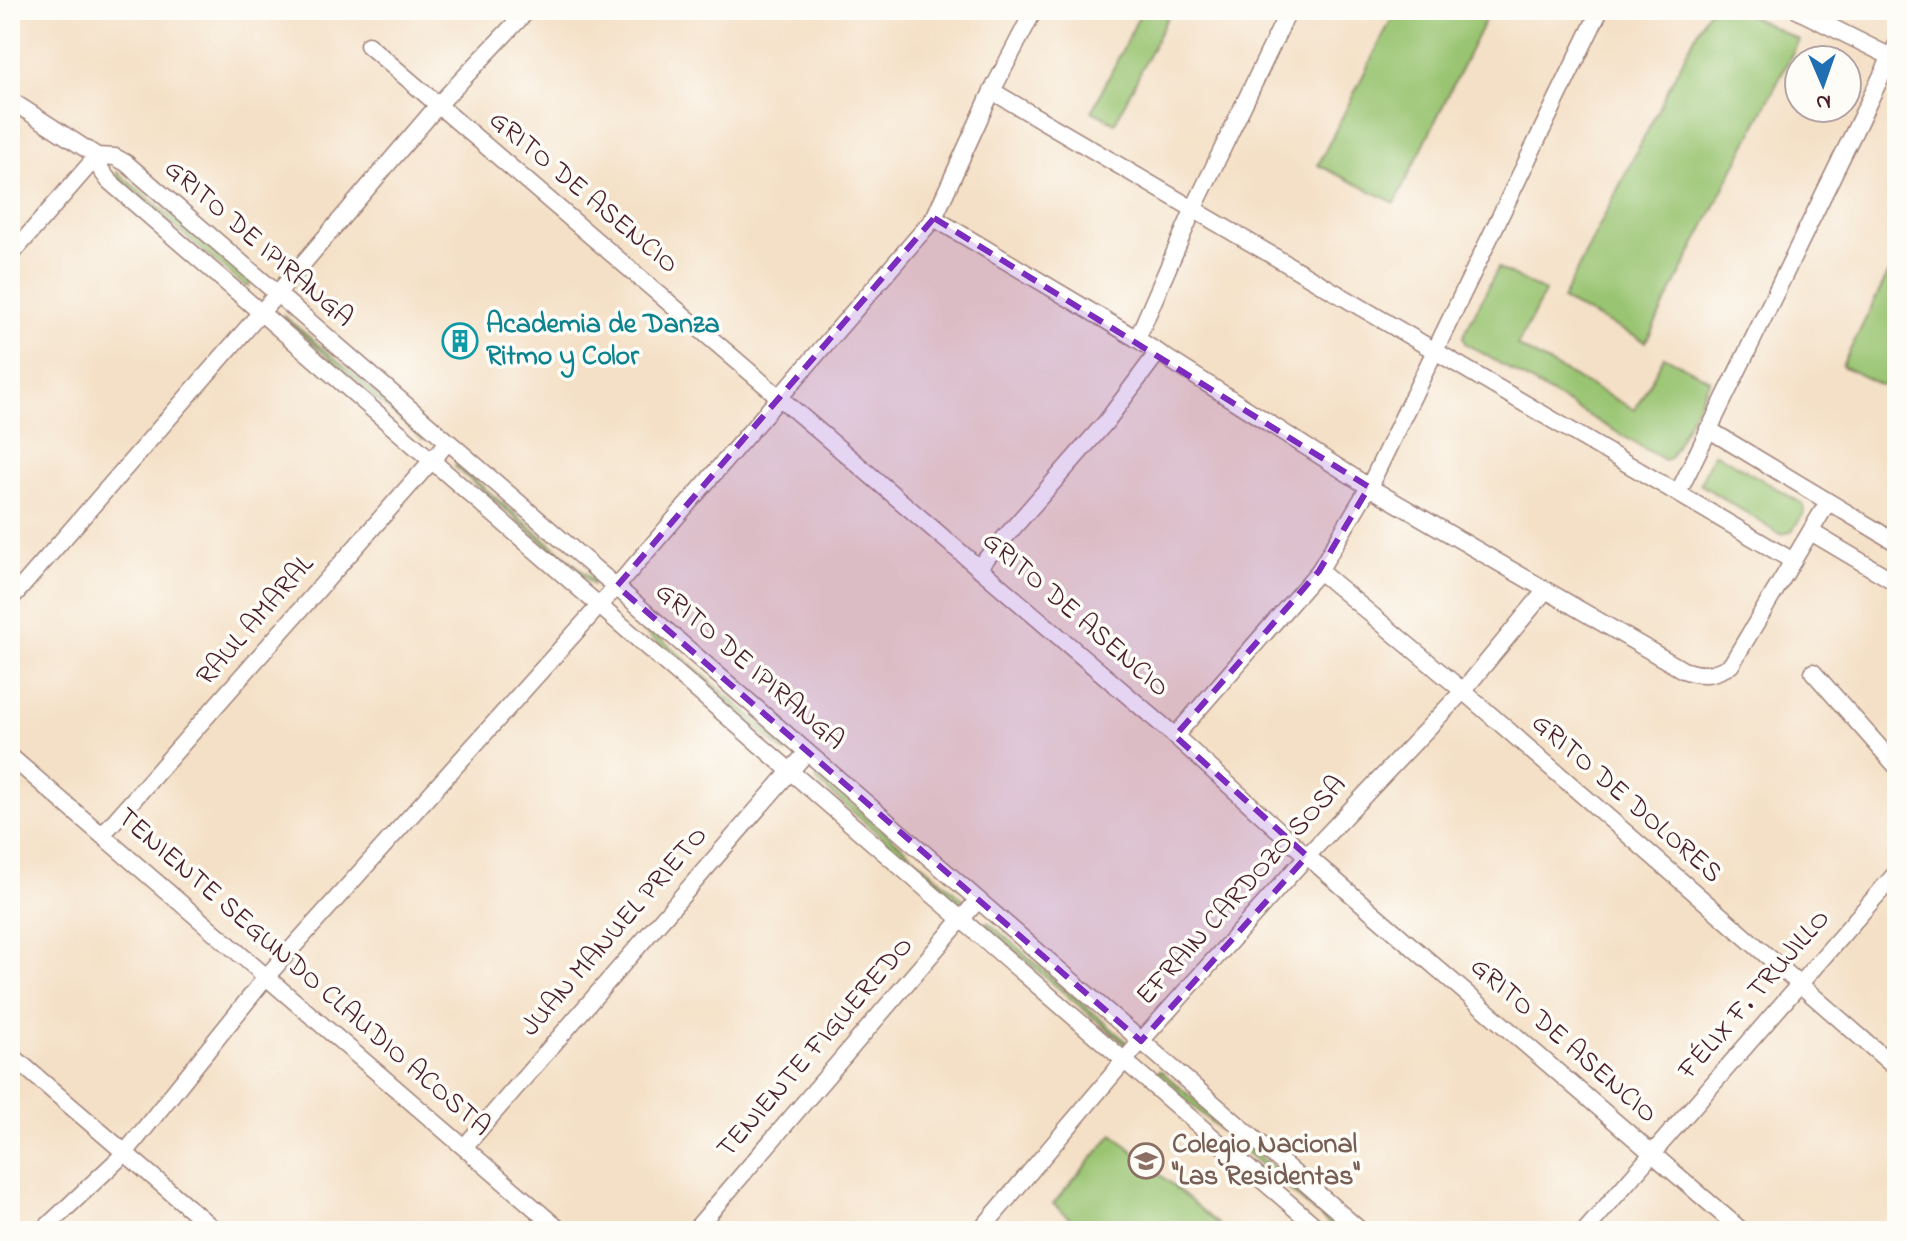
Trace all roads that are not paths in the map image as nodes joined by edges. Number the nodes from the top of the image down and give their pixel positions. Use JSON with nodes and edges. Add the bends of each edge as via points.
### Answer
{"nodes":[{"id":1,"x":1034,"y":10,"type":"edge"},
{"id":2,"x":1289,"y":10,"type":"edge"},
{"id":3,"x":1600,"y":10,"type":"edge"},
{"id":4,"x":1797,"y":10,"type":"edge"},
{"id":5,"x":525,"y":13,"type":"dead end"},
{"id":6,"x":368,"y":45,"type":"dead end"},
{"id":7,"x":1895,"y":54,"type":"edge"},
{"id":8,"x":992,"y":91,"type":"junction"},
{"id":9,"x":10,"y":100,"type":"edge"},
{"id":10,"x":439,"y":104,"type":"junction"},
{"id":11,"x":97,"y":156,"type":"junction"},
{"id":12,"x":1194,"y":208,"type":"junction"},
{"id":13,"x":934,"y":218,"type":"junction"},
{"id":14,"x":10,"y":256,"type":"edge"},
{"id":15,"x":277,"y":294,"type":"junction"},
{"id":16,"x":261,"y":313,"type":"junction"},
{"id":17,"x":1137,"y":339,"type":"junction"},
{"id":18,"x":1158,"y":352,"type":"junction"},
{"id":19,"x":1435,"y":353,"type":"junction"},
{"id":20,"x":782,"y":397,"type":"junction"},
{"id":21,"x":1708,"y":429,"type":"junction"},
{"id":22,"x":448,"y":442,"type":"junction"},
{"id":23,"x":432,"y":460,"type":"junction"},
{"id":24,"x":1369,"y":487,"type":"junction"},
{"id":25,"x":1678,"y":493,"type":"junction"},
{"id":26,"x":1828,"y":502,"type":"junction"},
{"id":27,"x":1811,"y":532,"type":"junction"},
{"id":28,"x":1897,"y":543,"type":"edge"},
{"id":29,"x":1793,"y":561,"type":"junction"},
{"id":30,"x":978,"y":568,"type":"junction"},
{"id":31,"x":1319,"y":571,"type":"junction"},
{"id":32,"x":1897,"y":583,"type":"edge"},
{"id":33,"x":617,"y":586,"type":"junction"},
{"id":34,"x":1546,"y":590,"type":"junction"},
{"id":35,"x":10,"y":600,"type":"edge"},
{"id":36,"x":598,"y":605,"type":"junction"},
{"id":37,"x":1813,"y":672,"type":"dead end"},
{"id":38,"x":1463,"y":691,"type":"junction"},
{"id":39,"x":1175,"y":736,"type":"junction"},
{"id":40,"x":807,"y":752,"type":"junction"},
{"id":41,"x":10,"y":756,"type":"edge"},
{"id":42,"x":1897,"y":767,"type":"edge"},
{"id":43,"x":790,"y":769,"type":"junction"},
{"id":44,"x":103,"y":834,"type":"junction"},
{"id":45,"x":1307,"y":856,"type":"junction"},
{"id":46,"x":1897,"y":872,"type":"edge"},
{"id":47,"x":978,"y":900,"type":"junction"},
{"id":48,"x":962,"y":918,"type":"junction"},
{"id":49,"x":267,"y":976,"type":"junction"},
{"id":50,"x":1798,"y":985,"type":"junction"},
{"id":51,"x":1141,"y":1041,"type":"junction"},
{"id":52,"x":10,"y":1054,"type":"edge"},
{"id":53,"x":1124,"y":1060,"type":"junction"},
{"id":54,"x":1897,"y":1069,"type":"edge"},
{"id":55,"x":465,"y":1146,"type":"junction"},
{"id":56,"x":125,"y":1153,"type":"junction"},
{"id":57,"x":1654,"y":1153,"type":"junction"},
{"id":58,"x":42,"y":1231,"type":"edge"},
{"id":59,"x":216,"y":1231,"type":"edge"},
{"id":60,"x":561,"y":1231,"type":"edge"},
{"id":61,"x":694,"y":1231,"type":"edge"},
{"id":62,"x":980,"y":1231,"type":"edge"},
{"id":63,"x":1321,"y":1231,"type":"edge"},
{"id":64,"x":1361,"y":1231,"type":"edge"},
{"id":65,"x":1585,"y":1231,"type":"edge"},
{"id":66,"x":1742,"y":1231,"type":"edge"}],
"edges":[{"from":1,"to":8,"type":"street"},
{"from":2,"to":12,"type":"street"},
{"from":3,"to":19,"type":"street"},
{"from":4,"to":7,"type":"street"},
{"from":5,"to":10,"type":"street"},
{"from":6,"to":10,"type":"street","name":"GRITO DE ASENCIO"},
{"from":7,"to":21,"type":"street"},
{"from":8,"to":12,"type":"street"},
{"from":8,"to":13,"type":"street"},
{"from":9,"to":11,"type":"street","name":"GRITO DE IPIRANGA"},
{"from":10,"to":15,"type":"street"},
{"from":10,"to":20,"type":"street","name":"GRITO DE ASENCIO"},
{"from":11,"to":14,"type":"street"},
{"from":11,"to":15,"type":"street","name":"GRITO DE IPIRANGA","via":[[126,163]]},
{"from":11,"to":16,"type":"street","name":"GRITO DE IPIRANGA","via":[[109,181]]},
{"from":12,"to":17,"type":"street"},
{"from":12,"to":19,"type":"street"},
{"from":13,"to":17,"type":"street"},
{"from":13,"to":20,"type":"street"},
{"from":15,"to":16,"type":"street"},
{"from":15,"to":22,"type":"street","name":"GRITO DE IPIRANGA"},
{"from":16,"to":23,"type":"street","name":"GRITO DE IPIRANGA"},
{"from":16,"to":35,"type":"street"},
{"from":17,"to":18,"type":"street"},
{"from":18,"to":24,"type":"street"},
{"from":18,"to":30,"type":"street","via":[[1106,422]]},
{"from":19,"to":24,"type":"street"},
{"from":19,"to":25,"type":"street"},
{"from":20,"to":30,"type":"street","name":"GRITO DE ASENCIO"},
{"from":20,"to":33,"type":"street"},
{"from":21,"to":25,"type":"street"},
{"from":21,"to":26,"type":"street"},
{"from":22,"to":23,"type":"street","name":"RAUL AMARAL"},
{"from":22,"to":33,"type":"street","name":"GRITO DE IPIRANGA"},
{"from":23,"to":36,"type":"street","name":"GRITO DE IPIRANGA"},
{"from":23,"to":44,"type":"street","name":"RAUL AMARAL"},
{"from":24,"to":31,"type":"street"},
{"from":24,"to":34,"type":"street"},
{"from":25,"to":29,"type":"street"},
{"from":26,"to":27,"type":"street"},
{"from":26,"to":28,"type":"street"},
{"from":27,"to":29,"type":"street"},
{"from":27,"to":32,"type":"street"},
{"from":29,"to":34,"type":"street","via":[[1731,665],[1713,675],[1683,670]]},
{"from":30,"to":39,"type":"street","name":"GRITO DE ASENCIO"},
{"from":31,"to":38,"type":"street","name":"GRITO DE DOLORES"},
{"from":31,"to":39,"type":"street"},
{"from":33,"to":36,"type":"street"},
{"from":33,"to":40,"type":"street","name":"GRITO DE IPIRANGA"},
{"from":34,"to":38,"type":"street","name":"EFRAIN CARDOZO SOSA"},
{"from":36,"to":43,"type":"street","name":"GRITO DE IPIRANGA"},
{"from":36,"to":49,"type":"street"},
{"from":37,"to":42,"type":"street"},
{"from":38,"to":45,"type":"street","name":"EFRAIN CARDOZO SOSA"},
{"from":38,"to":50,"type":"street","name":"GRITO DE DOLORES"},
{"from":39,"to":45,"type":"street","name":"GRITO DE ASENCIO"},
{"from":40,"to":43,"type":"street","name":"JUAN MANUEL PRIETO"},
{"from":40,"to":47,"type":"street","name":"GRITO DE IPIRANGA"},
{"from":41,"to":44,"type":"street","name":"TENIENTE SEGUNDO CLAUDIO ACOSTA"},
{"from":43,"to":48,"type":"street","name":"GRITO DE IPIRANGA"},
{"from":43,"to":55,"type":"street","name":"JUAN MANUEL PRIETO"},
{"from":44,"to":49,"type":"street","name":"TENIENTE SEGUNDO CLAUDIO ACOSTA"},
{"from":45,"to":51,"type":"street","name":"EFRAIN CARDOZO SOSA"},
{"from":45,"to":57,"type":"street","name":"GRITO DE ASENCIO"},
{"from":46,"to":50,"type":"street","name":"FÉLIX F. TRUJILLO"},
{"from":47,"to":48,"type":"street","name":"TENIENTE FIGUEREDO"},
{"from":47,"to":51,"type":"street","name":"GRITO DE IPIRANGA"},
{"from":48,"to":53,"type":"street","name":"GRITO DE IPIRANGA"},
{"from":48,"to":61,"type":"street","name":"TENIENTE FIGUEREDO"},
{"from":49,"to":55,"type":"street","name":"TENIENTE SEGUNDO CLAUDIO ACOSTA"},
{"from":49,"to":56,"type":"street"},
{"from":50,"to":54,"type":"street","name":"GRITO DE DOLORES"},
{"from":50,"to":57,"type":"street","name":"FÉLIX F. TRUJILLO"},
{"from":51,"to":53,"type":"street","name":"EFRAIN CARDOZO SOSA"},
{"from":51,"to":64,"type":"street","name":"GRITO DE IPIRANGA"},
{"from":52,"to":56,"type":"street"},
{"from":53,"to":62,"type":"street","name":"EFRAIN CARDOZO SOSA"},
{"from":53,"to":63,"type":"street","name":"GRITO DE IPIRANGA"},
{"from":55,"to":60,"type":"street","name":"TENIENTE SEGUNDO CLAUDIO ACOSTA"},
{"from":56,"to":58,"type":"street"},
{"from":56,"to":59,"type":"street"},
{"from":57,"to":65,"type":"street","name":"FÉLIX F. TRUJILLO"},
{"from":57,"to":66,"type":"street","name":"GRITO DE ASENCIO"}]}
